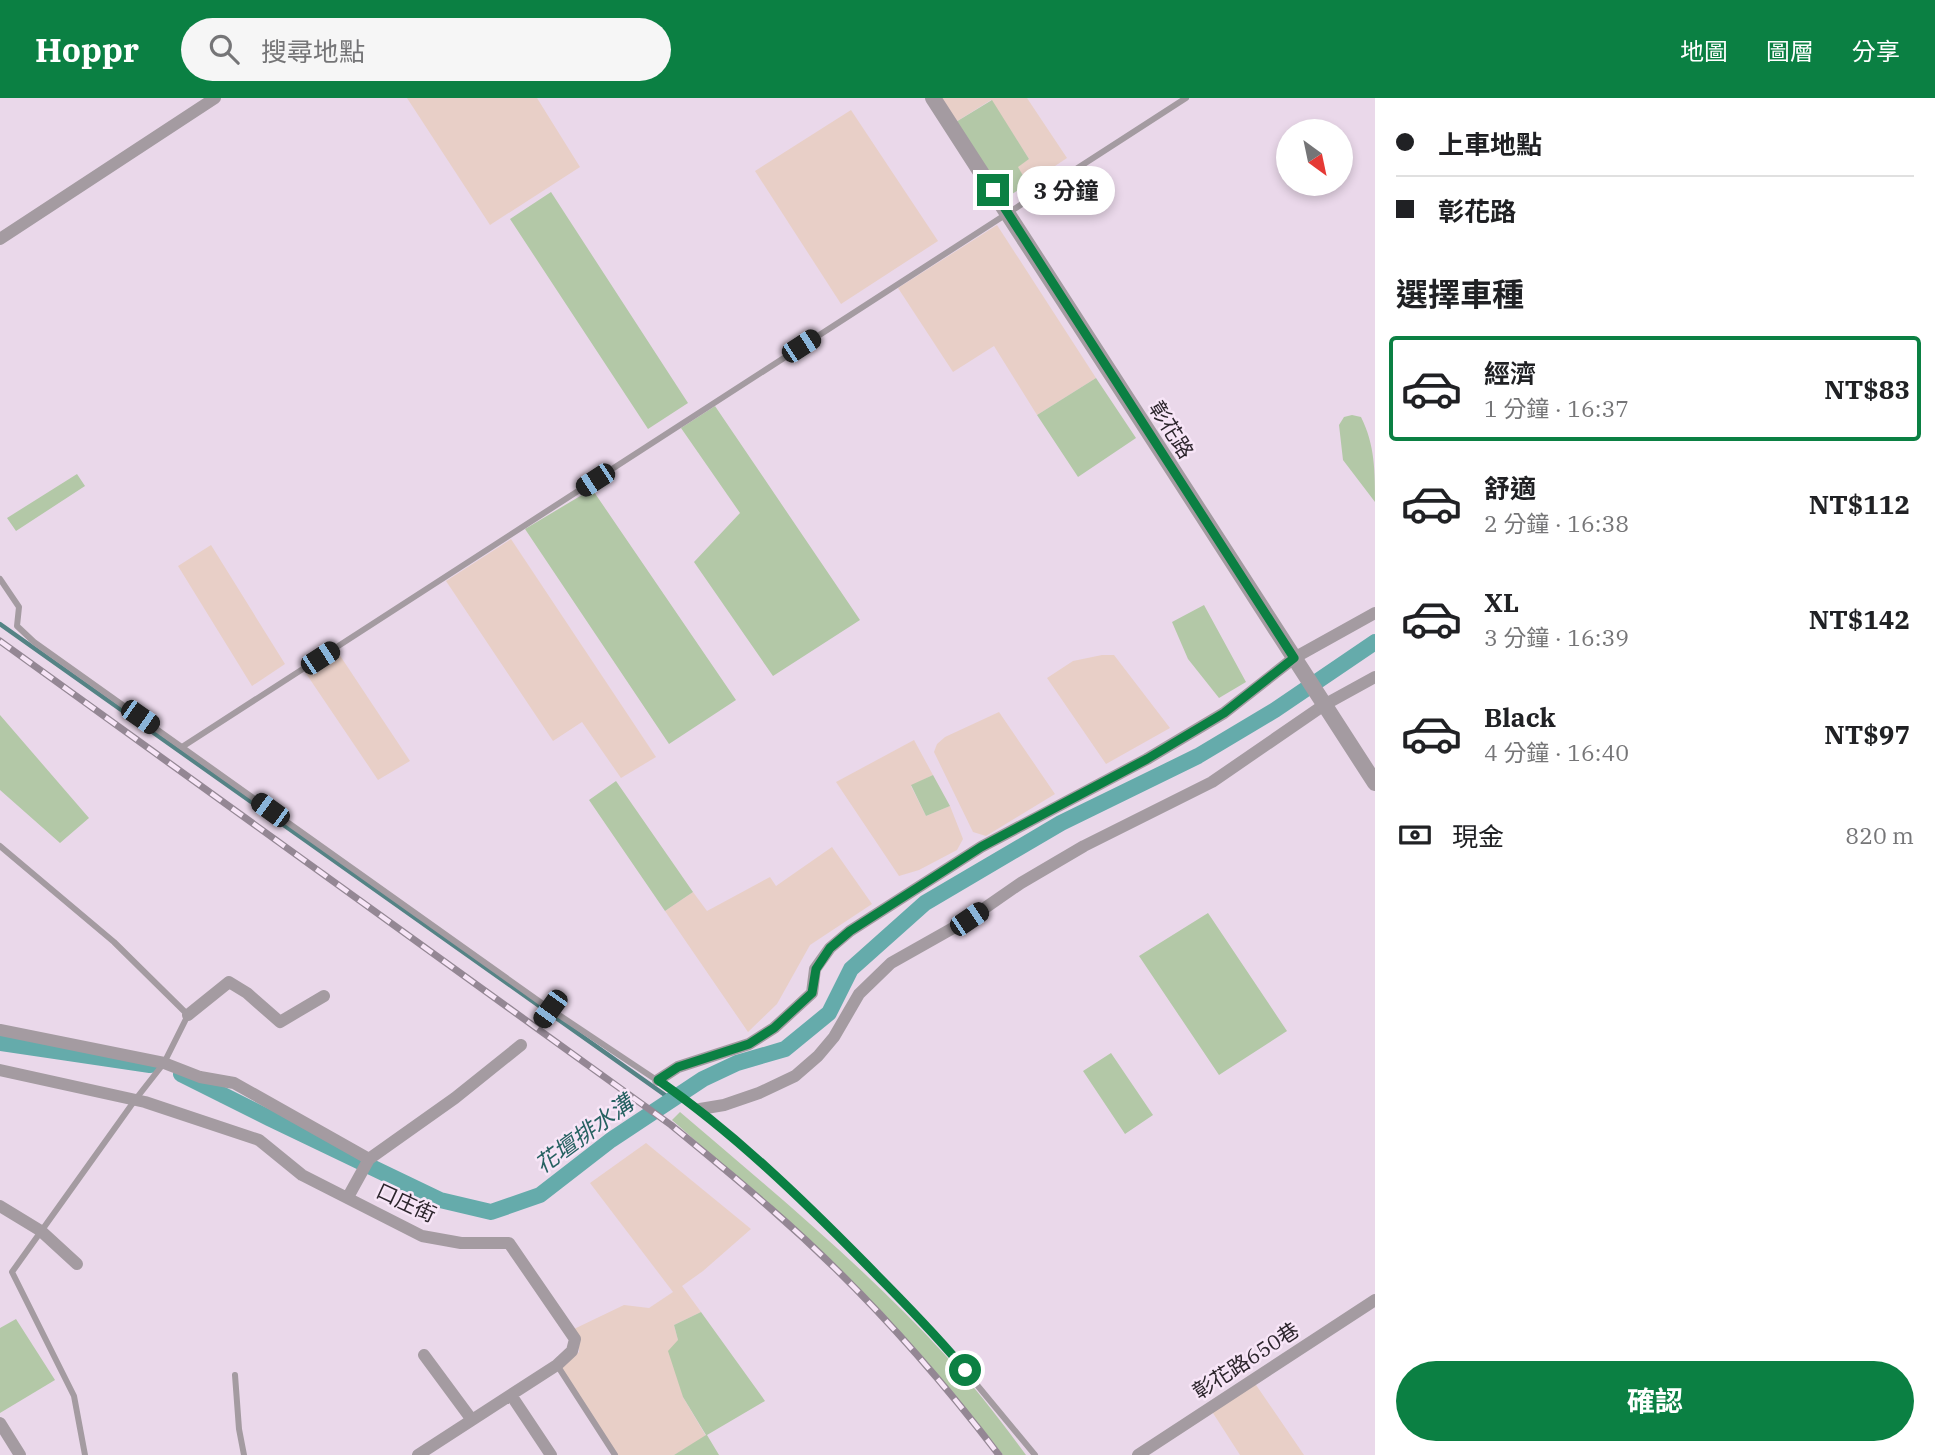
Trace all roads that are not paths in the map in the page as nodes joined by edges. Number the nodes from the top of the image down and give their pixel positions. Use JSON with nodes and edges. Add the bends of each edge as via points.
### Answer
{"nodes":[{"id":1,"x":215,"y":98,"type":"edge"},
{"id":2,"x":933,"y":98,"type":"edge"},
{"id":3,"x":1186,"y":98,"type":"edge"},
{"id":4,"x":1008,"y":213,"type":"junction"},
{"id":5,"x":0,"y":239,"type":"edge"},
{"id":6,"x":0,"y":579,"type":"edge"},
{"id":7,"x":1375,"y":613,"type":"edge"},
{"id":8,"x":1298,"y":665,"type":"junction"},
{"id":9,"x":1375,"y":677,"type":"edge"},
{"id":10,"x":1322,"y":701,"type":"junction"},
{"id":11,"x":182,"y":747,"type":"junction"},
{"id":12,"x":1375,"y":783,"type":"edge"},
{"id":13,"x":0,"y":846,"type":"edge"},
{"id":14,"x":324,"y":996,"type":"dead end"},
{"id":15,"x":550,"y":1009,"type":"junction"},
{"id":16,"x":188,"y":1015,"type":"junction"},
{"id":17,"x":537,"y":1027,"type":"dead end"},
{"id":18,"x":0,"y":1030,"type":"edge"},
{"id":19,"x":521,"y":1045,"type":"dead end"},
{"id":20,"x":164,"y":1063,"type":"junction"},
{"id":21,"x":0,"y":1070,"type":"edge"},
{"id":22,"x":662,"y":1083,"type":"junction"},
{"id":23,"x":135,"y":1100,"type":"junction"},
{"id":24,"x":698,"y":1107,"type":"junction"},
{"id":25,"x":367,"y":1162,"type":"junction"},
{"id":26,"x":349,"y":1193,"type":"junction"},
{"id":27,"x":0,"y":1206,"type":"edge"},
{"id":28,"x":41,"y":1231,"type":"junction"},
{"id":29,"x":78,"y":1264,"type":"dead end"},
{"id":30,"x":1375,"y":1300,"type":"edge"},
{"id":31,"x":424,"y":1355,"type":"dead end"},
{"id":32,"x":557,"y":1364,"type":"junction"},
{"id":33,"x":235,"y":1375,"type":"dead end"},
{"id":34,"x":511,"y":1395,"type":"junction"},
{"id":35,"x":472,"y":1420,"type":"junction"},
{"id":36,"x":0,"y":1423,"type":"edge"},
{"id":37,"x":435,"y":1450,"type":"edge"},
{"id":38,"x":20,"y":1455,"type":"edge"},
{"id":39,"x":85,"y":1455,"type":"edge"},
{"id":40,"x":244,"y":1455,"type":"edge"},
{"id":41,"x":418,"y":1455,"type":"edge"},
{"id":42,"x":551,"y":1455,"type":"edge"},
{"id":43,"x":615,"y":1455,"type":"edge"},
{"id":44,"x":1035,"y":1455,"type":"edge"},
{"id":45,"x":1138,"y":1455,"type":"edge"}],
"edges":[{"from":1,"to":5,"type":"street"},
{"from":2,"to":4,"type":"street","name":"彰花路"},
{"from":3,"to":4,"type":"lane"},
{"from":4,"to":8,"type":"street","name":"彰花路"},
{"from":4,"to":11,"type":"lane"},
{"from":6,"to":11,"type":"lane","via":[[19,607],[17,626]]},
{"from":7,"to":8,"type":"street"},
{"from":8,"to":10,"type":"street","name":"彰花路"},
{"from":8,"to":22,"type":"street","via":[[1147,759],[981,847],[850,931],[830,948],[816,969],[812,993],[774,1028],[749,1044],[678,1067]]},
{"from":9,"to":10,"type":"street"},
{"from":10,"to":12,"type":"street","name":"彰花路"},
{"from":10,"to":24,"type":"street","via":[[1212,782],[1084,846],[891,963],[859,993],[834,1037],[795,1076],[724,1105]]},
{"from":11,"to":15,"type":"lane"},
{"from":13,"to":16,"type":"lane","via":[[114,942]]},
{"from":14,"to":16,"type":"street","via":[[280,1022],[229,982]]},
{"from":15,"to":17,"type":"lane"},
{"from":15,"to":22,"type":"lane"},
{"from":16,"to":20,"type":"lane"},
{"from":18,"to":20,"type":"street"},
{"from":19,"to":25,"type":"street"},
{"from":20,"to":23,"type":"lane"},
{"from":20,"to":25,"type":"street","via":[[200,1077],[234,1083]]},
{"from":21,"to":23,"type":"street","name":"口庄街"},
{"from":22,"to":24,"type":"lane"},
{"from":23,"to":26,"type":"street","name":"口庄街","via":[[260,1140],[302,1175]]},
{"from":23,"to":28,"type":"lane"},
{"from":24,"to":44,"type":"lane","via":[[817,1214],[934,1333]]},
{"from":25,"to":26,"type":"street"},
{"from":26,"to":32,"type":"street","name":"口庄街","via":[[422,1236],[461,1243],[509,1242],[575,1339],[572,1351]]},
{"from":27,"to":28,"type":"street"},
{"from":28,"to":29,"type":"street"},
{"from":28,"to":39,"type":"lane","via":[[12,1272],[74,1395]]},
{"from":30,"to":45,"type":"street","name":"彰花路650巷"},
{"from":31,"to":35,"type":"street"},
{"from":32,"to":34,"type":"street","name":"口庄街"},
{"from":32,"to":43,"type":"lane"},
{"from":33,"to":40,"type":"lane"},
{"from":34,"to":35,"type":"street","name":"口庄街"},
{"from":34,"to":42,"type":"street"},
{"from":35,"to":37,"type":"street","name":"口庄街"},
{"from":36,"to":38,"type":"street"},
{"from":37,"to":41,"type":"street","name":"口庄街"}]}
